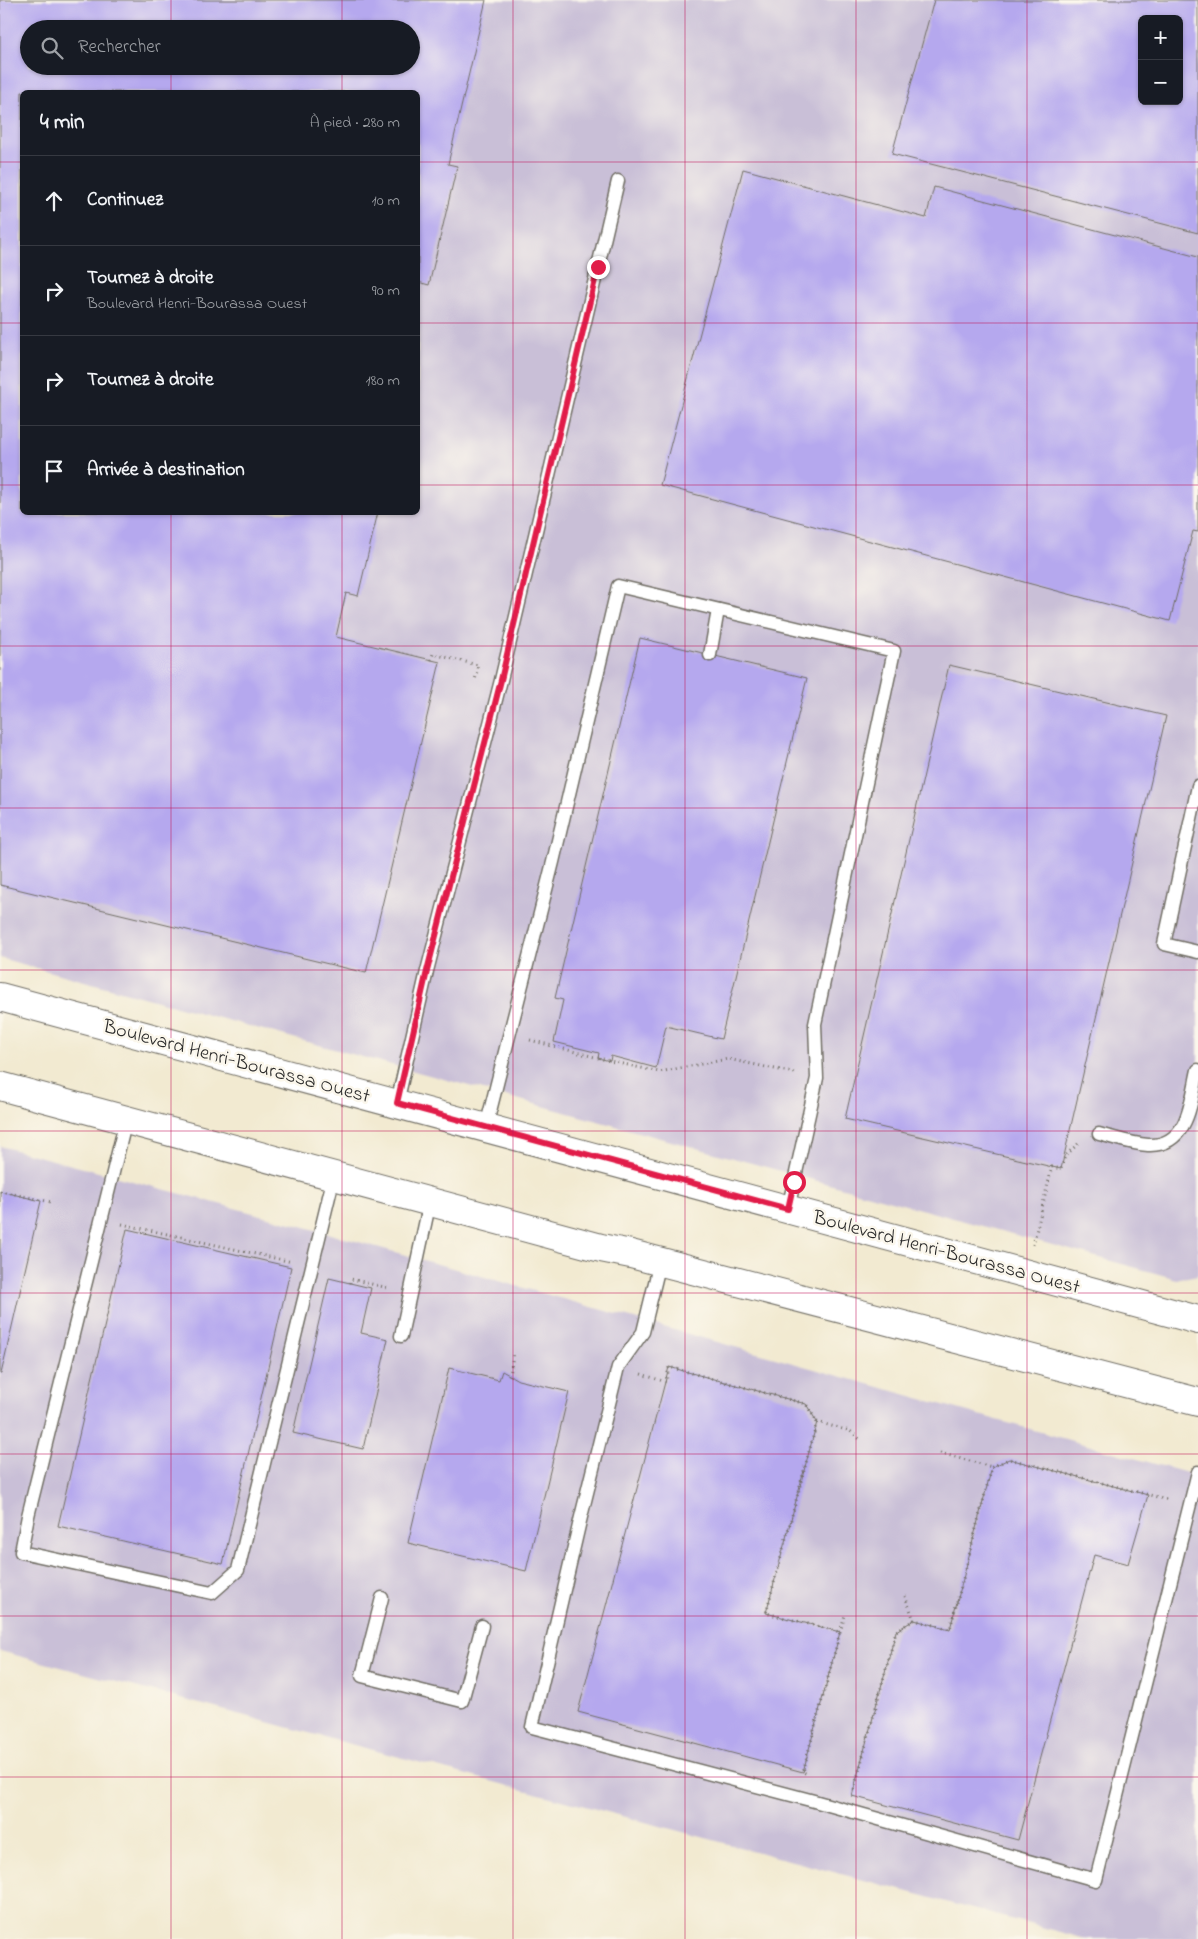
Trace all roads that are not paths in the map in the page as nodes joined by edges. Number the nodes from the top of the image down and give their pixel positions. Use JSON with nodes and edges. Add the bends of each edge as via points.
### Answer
{"nodes":[{"id":1,"x":618,"y":181,"type":"dead end"},
{"id":2,"x":718,"y":610,"type":"junction"},
{"id":3,"x":710,"y":655,"type":"dead end"},
{"id":4,"x":1198,"y":786,"type":"edge"},
{"id":5,"x":1198,"y":952,"type":"edge"},
{"id":6,"x":0,"y":997,"type":"edge"},
{"id":7,"x":1198,"y":1070,"type":"edge"},
{"id":8,"x":0,"y":1086,"type":"edge"},
{"id":9,"x":397,"y":1103,"type":"junction"},
{"id":10,"x":126,"y":1120,"type":"junction"},
{"id":11,"x":486,"y":1127,"type":"junction"},
{"id":12,"x":1099,"y":1134,"type":"dead end"},
{"id":13,"x":334,"y":1176,"type":"junction"},
{"id":14,"x":430,"y":1201,"type":"junction"},
{"id":15,"x":788,"y":1209,"type":"junction"},
{"id":16,"x":660,"y":1262,"type":"junction"},
{"id":17,"x":1198,"y":1320,"type":"edge"},
{"id":18,"x":401,"y":1336,"type":"dead end"},
{"id":19,"x":1198,"y":1402,"type":"edge"},
{"id":20,"x":1198,"y":1472,"type":"edge"},
{"id":21,"x":382,"y":1598,"type":"dead end"},
{"id":22,"x":482,"y":1626,"type":"dead end"}],
"edges":[{"from":1,"to":9,"type":"lane","via":[[501,680]]},
{"from":2,"to":3,"type":"lane"},
{"from":2,"to":11,"type":"lane","via":[[618,586]]},
{"from":2,"to":15,"type":"lane","via":[[894,651],[815,1024],[817,1078]]},
{"from":4,"to":5,"type":"lane","via":[[1164,944]]},
{"from":6,"to":9,"type":"main road","name":"Boulevard Henri-Bourassa Ouest"},
{"from":7,"to":12,"type":"lane","via":[[1182,1130],[1171,1141],[1147,1145]]},
{"from":8,"to":10,"type":"main road"},
{"from":9,"to":11,"type":"main road","name":"Boulevard Henri-Bourassa Ouest"},
{"from":10,"to":13,"type":"main road"},
{"from":10,"to":13,"type":"lane","via":[[21,1552],[212,1593],[238,1570]]},
{"from":11,"to":15,"type":"main road","name":"Boulevard Henri-Bourassa Ouest"},
{"from":13,"to":14,"type":"main road"},
{"from":14,"to":16,"type":"main road"},
{"from":14,"to":18,"type":"lane"},
{"from":15,"to":17,"type":"main road","name":"Boulevard Henri-Bourassa Ouest"},
{"from":16,"to":19,"type":"main road"},
{"from":16,"to":20,"type":"lane","via":[[643,1332],[618,1367],[532,1727],[1096,1880]]},
{"from":21,"to":22,"type":"lane","via":[[362,1676],[462,1701]]}]}
